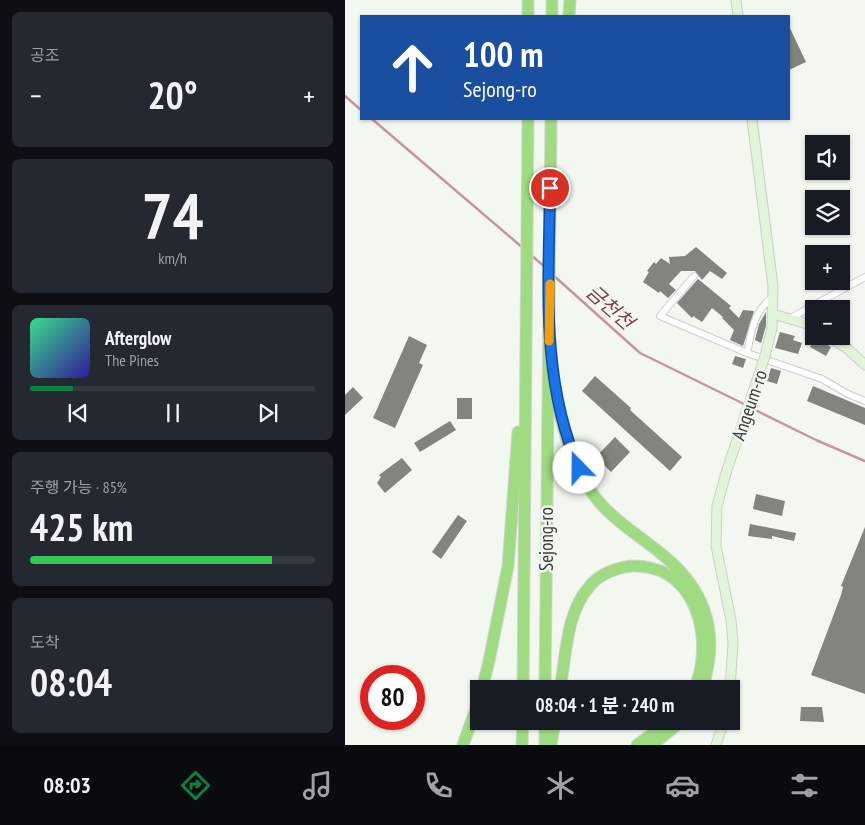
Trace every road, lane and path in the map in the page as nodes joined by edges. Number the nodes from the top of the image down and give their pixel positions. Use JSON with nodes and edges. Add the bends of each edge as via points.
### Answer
{"nodes":[{"id":1,"x":528,"y":0,"type":"edge"},
{"id":2,"x":552,"y":0,"type":"edge"},
{"id":3,"x":570,"y":0,"type":"edge"},
{"id":4,"x":736,"y":0,"type":"edge"},
{"id":5,"x":528,"y":15,"type":"edge"},
{"id":6,"x":551,"y":15,"type":"edge"},
{"id":7,"x":569,"y":15,"type":"edge"},
{"id":8,"x":738,"y":15,"type":"edge"},
{"id":9,"x":527,"y":120,"type":"edge"},
{"id":10,"x":752,"y":120,"type":"edge"},
{"id":11,"x":551,"y":122,"type":"edge"},
{"id":12,"x":693,"y":276,"type":"dead end"},
{"id":13,"x":865,"y":277,"type":"edge"},
{"id":14,"x":773,"y":297,"type":"junction"},
{"id":15,"x":773,"y":314,"type":"junction"},
{"id":16,"x":789,"y":319,"type":"junction"},
{"id":17,"x":805,"y":324,"type":"edge"},
{"id":18,"x":842,"y":345,"type":"edge"},
{"id":19,"x":549,"y":352,"type":"junction"},
{"id":20,"x":747,"y":353,"type":"junction"},
{"id":21,"x":865,"y":365,"type":"edge"},
{"id":22,"x":525,"y":370,"type":"junction"},
{"id":23,"x":865,"y":400,"type":"edge"},
{"id":24,"x":484,"y":680,"type":"edge"},
{"id":25,"x":523,"y":680,"type":"edge"},
{"id":26,"x":545,"y":680,"type":"edge"},
{"id":27,"x":562,"y":680,"type":"edge"},
{"id":28,"x":697,"y":680,"type":"edge"},
{"id":29,"x":705,"y":680,"type":"edge"},
{"id":30,"x":731,"y":680,"type":"edge"},
{"id":31,"x":470,"y":725,"type":"edge"},
{"id":32,"x":523,"y":730,"type":"edge"},
{"id":33,"x":545,"y":730,"type":"edge"},
{"id":34,"x":554,"y":730,"type":"edge"},
{"id":35,"x":658,"y":730,"type":"edge"},
{"id":36,"x":671,"y":730,"type":"edge"},
{"id":37,"x":721,"y":730,"type":"edge"},
{"id":38,"x":463,"y":745,"type":"edge"},
{"id":39,"x":522,"y":745,"type":"edge"},
{"id":40,"x":545,"y":745,"type":"edge"},
{"id":41,"x":551,"y":745,"type":"edge"},
{"id":42,"x":637,"y":745,"type":"edge"},
{"id":43,"x":652,"y":745,"type":"edge"},
{"id":44,"x":716,"y":745,"type":"edge"}],
"edges":[{"from":1,"to":5,"type":"highway"},
{"from":2,"to":6,"type":"highway"},
{"from":3,"to":7,"type":"highway"},
{"from":4,"to":8,"type":"street"},
{"from":9,"to":22,"type":"highway","name":"Sejong-ro"},
{"from":10,"to":14,"type":"street","name":"Angeum-ro","via":[[772,267]]},
{"from":11,"to":19,"type":"highway","name":"Sejong-ro"},
{"from":12,"to":20,"type":"street","via":[[660,316]]},
{"from":13,"to":16,"type":"street"},
{"from":14,"to":15,"type":"street","name":"Angeum-ro"},
{"from":14,"to":20,"type":"street","via":[[756,314]]},
{"from":15,"to":16,"type":"street"},
{"from":15,"to":30,"type":"street","name":"Angeum-ro","bridge":true,"via":[[765,356],[717,506],[716,546],[733,635]]},
{"from":16,"to":17,"type":"street"},
{"from":18,"to":21,"type":"street"},
{"from":19,"to":26,"type":"highway","name":"Sejong-ro"},
{"from":19,"to":29,"type":"highway","via":[[563,426],[585,483],[620,522],[680,570],[702,602],[708,616],[711,646]]},
{"from":20,"to":23,"type":"street","via":[[822,379]]},
{"from":22,"to":24,"type":"highway","via":[[508,566]]},
{"from":22,"to":25,"type":"highway","name":"Sejong-ro"},
{"from":27,"to":28,"type":"highway","via":[[570,630],[581,599],[604,573],[633,565],[663,571],[674,577],[695,605],[703,648]]},
{"from":31,"to":38,"type":"highway"},
{"from":32,"to":39,"type":"highway"},
{"from":33,"to":40,"type":"highway"},
{"from":34,"to":41,"type":"highway"},
{"from":35,"to":42,"type":"highway"},
{"from":36,"to":43,"type":"highway"},
{"from":37,"to":44,"type":"street"}]}
